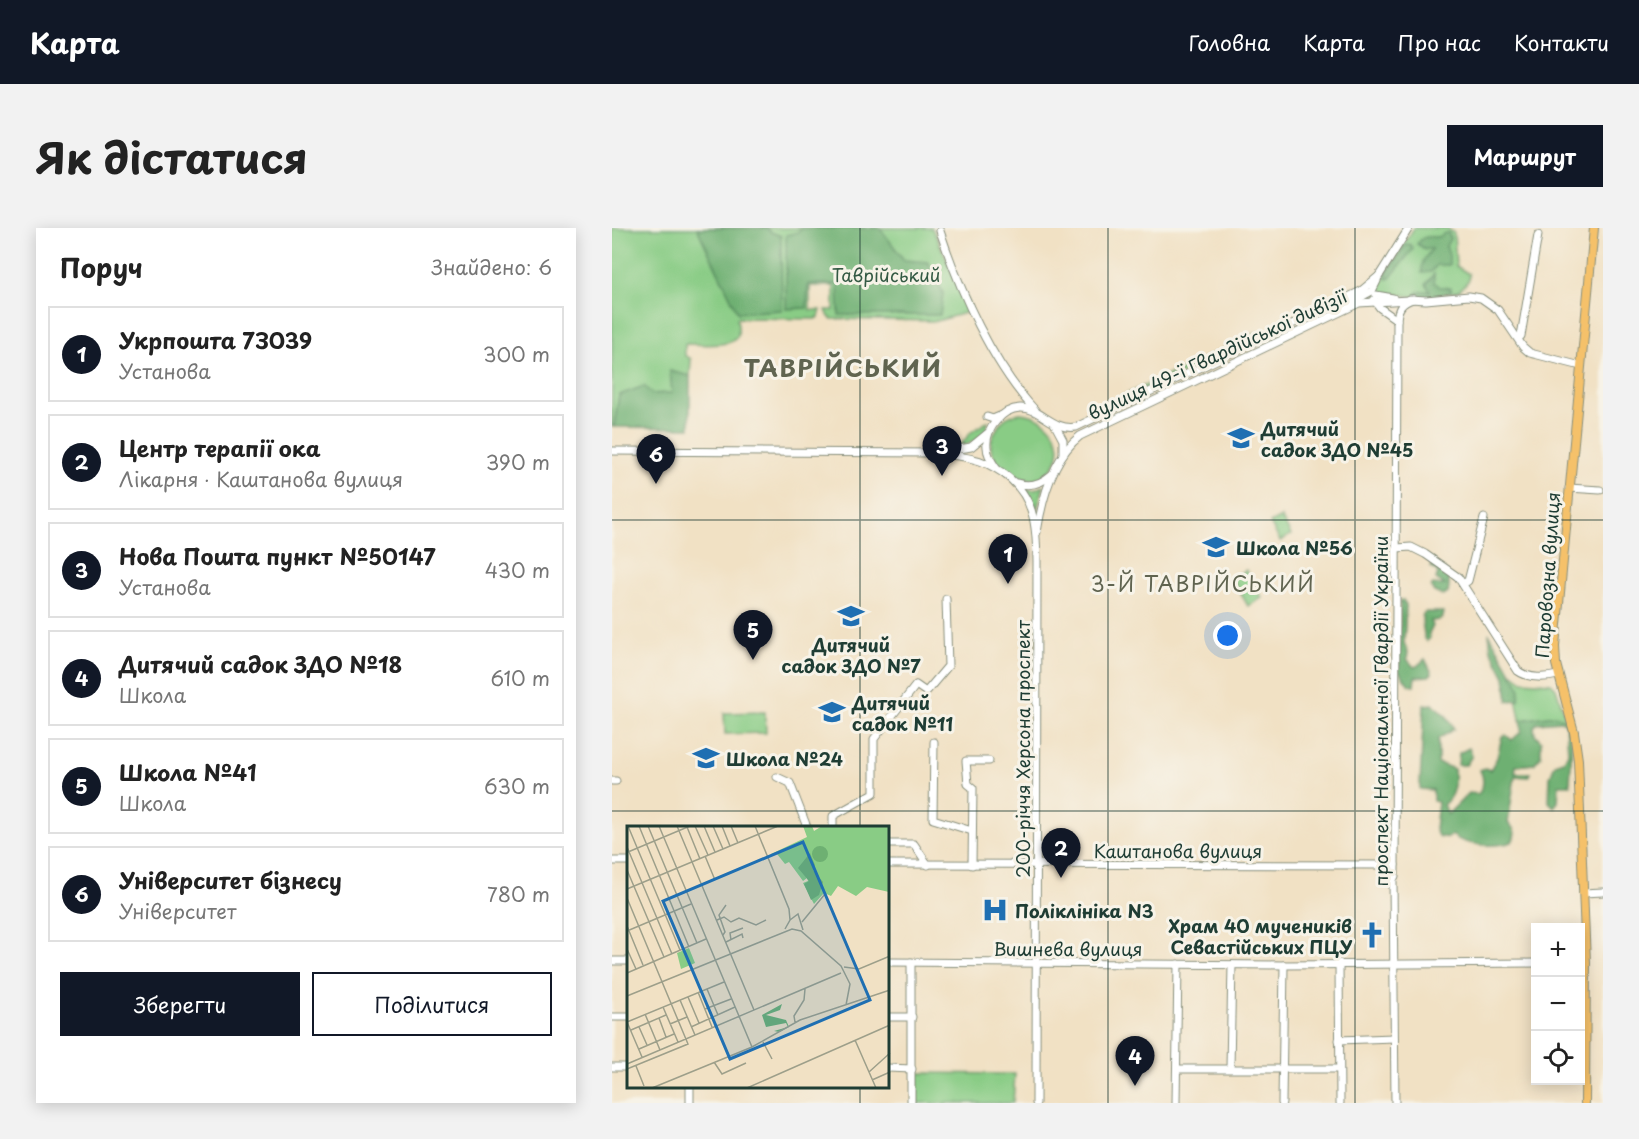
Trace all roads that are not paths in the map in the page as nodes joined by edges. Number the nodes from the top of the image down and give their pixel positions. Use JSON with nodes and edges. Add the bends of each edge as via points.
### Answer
{"nodes":[{"id":1,"x":1409,"y":228,"type":"edge"},
{"id":2,"x":1594,"y":228,"type":"edge"},
{"id":3,"x":940,"y":231,"type":"dead end"},
{"id":4,"x":1538,"y":235,"type":"dead end"},
{"id":5,"x":1379,"y":276,"type":"junction"},
{"id":6,"x":1361,"y":291,"type":"junction"},
{"id":7,"x":1374,"y":298,"type":"junction"},
{"id":8,"x":1413,"y":299,"type":"junction"},
{"id":9,"x":1397,"y":320,"type":"junction"},
{"id":10,"x":1518,"y":338,"type":"junction"},
{"id":11,"x":1220,"y":358,"type":"junction"},
{"id":12,"x":1581,"y":366,"type":"junction"},
{"id":13,"x":1176,"y":390,"type":"junction"},
{"id":14,"x":1021,"y":396,"type":"junction"},
{"id":15,"x":1129,"y":403,"type":"junction"},
{"id":16,"x":1018,"y":408,"type":"junction"},
{"id":17,"x":1038,"y":414,"type":"junction"},
{"id":18,"x":1054,"y":424,"type":"junction"},
{"id":19,"x":992,"y":429,"type":"junction"},
{"id":20,"x":612,"y":451,"type":"edge"},
{"id":21,"x":936,"y":453,"type":"junction"},
{"id":22,"x":1062,"y":459,"type":"junction"},
{"id":23,"x":997,"y":469,"type":"junction"},
{"id":24,"x":1056,"y":470,"type":"junction"},
{"id":25,"x":1015,"y":482,"type":"junction"},
{"id":26,"x":1569,"y":488,"type":"junction"},
{"id":27,"x":1600,"y":490,"type":"dead end"},
{"id":28,"x":1484,"y":518,"type":"dead end"},
{"id":29,"x":1036,"y":539,"type":"junction"},
{"id":30,"x":1396,"y":548,"type":"junction"},
{"id":31,"x":1464,"y":583,"type":"junction"},
{"id":32,"x":946,"y":599,"type":"dead end"},
{"id":33,"x":1558,"y":675,"type":"junction"},
{"id":34,"x":934,"y":742,"type":"dead end"},
{"id":35,"x":989,"y":761,"type":"dead end"},
{"id":36,"x":777,"y":777,"type":"dead end"},
{"id":37,"x":807,"y":826,"type":"edge"},
{"id":38,"x":833,"y":826,"type":"edge"},
{"id":39,"x":972,"y":831,"type":"junction"},
{"id":40,"x":890,"y":844,"type":"edge"},
{"id":41,"x":890,"y":864,"type":"edge"},
{"id":42,"x":1036,"y":864,"type":"junction"},
{"id":43,"x":928,"y":865,"type":"junction"},
{"id":44,"x":972,"y":865,"type":"junction"},
{"id":45,"x":1395,"y":866,"type":"junction"},
{"id":46,"x":1603,"y":892,"type":"edge"},
{"id":47,"x":1583,"y":893,"type":"junction"},
{"id":48,"x":1583,"y":923,"type":"edge"},
{"id":49,"x":890,"y":962,"type":"edge"},
{"id":50,"x":911,"y":962,"type":"junction"},
{"id":51,"x":1339,"y":963,"type":"junction"},
{"id":52,"x":1394,"y":963,"type":"junction"},
{"id":53,"x":1531,"y":963,"type":"edge"},
{"id":54,"x":1035,"y":964,"type":"junction"},
{"id":55,"x":1178,"y":964,"type":"junction"},
{"id":56,"x":1232,"y":965,"type":"junction"},
{"id":57,"x":1284,"y":965,"type":"junction"},
{"id":58,"x":1583,"y":977,"type":"edge"},
{"id":59,"x":890,"y":1017,"type":"edge"},
{"id":60,"x":912,"y":1017,"type":"junction"},
{"id":61,"x":1394,"y":1038,"type":"junction"},
{"id":62,"x":1339,"y":1040,"type":"junction"},
{"id":63,"x":890,"y":1068,"type":"edge"},
{"id":64,"x":1230,"y":1068,"type":"junction"},
{"id":65,"x":912,"y":1069,"type":"junction"},
{"id":66,"x":1177,"y":1069,"type":"junction"},
{"id":67,"x":1339,"y":1069,"type":"junction"},
{"id":68,"x":1283,"y":1070,"type":"junction"},
{"id":69,"x":912,"y":1103,"type":"edge"},
{"id":70,"x":1036,"y":1103,"type":"edge"},
{"id":71,"x":1176,"y":1103,"type":"edge"},
{"id":72,"x":1282,"y":1103,"type":"edge"},
{"id":73,"x":1340,"y":1103,"type":"edge"},
{"id":74,"x":1395,"y":1103,"type":"edge"},
{"id":75,"x":1585,"y":1103,"type":"edge"}],
"edges":[{"from":1,"to":5,"type":"street"},
{"from":2,"to":12,"type":"main road","name":"Паровозна вулиця"},
{"from":3,"to":14,"type":"street","via":[[976,317]]},
{"from":4,"to":10,"type":"street"},
{"from":5,"to":6,"type":"street"},
{"from":5,"to":7,"type":"street"},
{"from":6,"to":7,"type":"street"},
{"from":6,"to":11,"type":"street","name":"вулиця 49-ї Гвардійської дивізії"},
{"from":7,"to":8,"type":"street"},
{"from":7,"to":9,"type":"street","via":[[1392,309]]},
{"from":7,"to":13,"type":"street","name":"вулиця 49-ї Гвардійської дивізії","via":[[1325,316],[1318,323]]},
{"from":8,"to":9,"type":"street","via":[[1402,304]]},
{"from":8,"to":10,"type":"street","via":[[1481,298],[1498,309]]},
{"from":9,"to":30,"type":"street","name":"проспект Національної Гвардії України"},
{"from":10,"to":12,"type":"street","via":[[1530,353]]},
{"from":11,"to":13,"type":"street","via":[[1213,368],[1181,383]]},
{"from":11,"to":15,"type":"street","name":"вулиця 49-ї Гвардійської дивізії"},
{"from":12,"to":26,"type":"main road","name":"Паровозна вулиця"},
{"from":13,"to":15,"type":"street","via":[[1170,388],[1135,405]]},
{"from":13,"to":22,"type":"street","name":"вулиця 49-ї Гвардійської дивізії","via":[[1080,436]]},
{"from":14,"to":16,"type":"street","via":[[1023,403]]},
{"from":14,"to":17,"type":"street"},
{"from":15,"to":18,"type":"street","name":"вулиця 49-ї Гвардійської дивізії","via":[[1076,427]]},
{"from":16,"to":17,"type":"street"},
{"from":16,"to":19,"type":"street","via":[[993,419],[987,417]]},
{"from":17,"to":18,"type":"street"},
{"from":18,"to":22,"type":"street","via":[[1063,440]]},
{"from":19,"to":21,"type":"street","via":[[971,447]]},
{"from":19,"to":23,"type":"street","via":[[987,448]]},
{"from":20,"to":21,"type":"street"},
{"from":21,"to":23,"type":"street","via":[[971,458]]},
{"from":22,"to":24,"type":"street"},
{"from":23,"to":25,"type":"street"},
{"from":24,"to":25,"type":"street","via":[[1041,483]]},
{"from":24,"to":29,"type":"street","via":[[1041,508]]},
{"from":25,"to":29,"type":"street","via":[[1030,505]]},
{"from":26,"to":27,"type":"street"},
{"from":26,"to":33,"type":"main road","name":"Паровозна вулиця","via":[[1555,646]]},
{"from":28,"to":31,"type":"street","via":[[1468,581]]},
{"from":29,"to":42,"type":"street","name":"200-річчя Херсона проспект"},
{"from":30,"to":31,"type":"street","via":[[1411,548],[1425,554]]},
{"from":30,"to":45,"type":"street","name":"проспект Національної Гвардії України"},
{"from":31,"to":33,"type":"street","via":[[1518,671],[1529,676]]},
{"from":32,"to":38,"type":"street","via":[[948,666],[926,692],[916,685],[874,738],[874,793],[833,816]]},
{"from":33,"to":47,"type":"main road","name":"Паровозна вулиця","via":[[1578,760]]},
{"from":34,"to":39,"type":"street","via":[[933,819]]},
{"from":35,"to":39,"type":"street","via":[[966,761],[968,784],[973,788]]},
{"from":36,"to":37,"type":"street","via":[[790,783]]},
{"from":39,"to":44,"type":"street"},
{"from":40,"to":43,"type":"street","via":[[914,844]]},
{"from":41,"to":43,"type":"street","name":"Каштанова вулиця"},
{"from":42,"to":44,"type":"street","name":"Каштанова вулиця"},
{"from":42,"to":45,"type":"street","name":"Каштанова вулиця"},
{"from":42,"to":54,"type":"street","name":"200-річчя Херсона проспект"},
{"from":43,"to":44,"type":"street","name":"Каштанова вулиця"},
{"from":45,"to":52,"type":"street","name":"проспект Національної Гвардії України"},
{"from":46,"to":47,"type":"street"},
{"from":47,"to":48,"type":"main road","name":"Паровозна вулиця"},
{"from":49,"to":50,"type":"street","name":"Вишнева вулиця"},
{"from":50,"to":54,"type":"street","name":"Вишнева вулиця"},
{"from":50,"to":60,"type":"street"},
{"from":51,"to":52,"type":"street","name":"Вишнева вулиця"},
{"from":51,"to":57,"type":"street","name":"Вишнева вулиця"},
{"from":51,"to":62,"type":"street"},
{"from":52,"to":53,"type":"street","name":"Вишнева вулиця"},
{"from":52,"to":61,"type":"street","name":"проспект Національної Гвардії України"},
{"from":54,"to":55,"type":"street","name":"Вишнева вулиця"},
{"from":54,"to":70,"type":"street","name":"200-річчя Херсона проспект"},
{"from":55,"to":56,"type":"street","name":"Вишнева вулиця"},
{"from":55,"to":66,"type":"street"},
{"from":56,"to":57,"type":"street","name":"Вишнева вулиця"},
{"from":56,"to":64,"type":"street"},
{"from":57,"to":68,"type":"street"},
{"from":58,"to":75,"type":"main road","name":"Паровозна вулиця"},
{"from":59,"to":60,"type":"street"},
{"from":60,"to":65,"type":"street"},
{"from":61,"to":62,"type":"street"},
{"from":61,"to":74,"type":"street","name":"проспект Національної Гвардії України"},
{"from":62,"to":67,"type":"street"},
{"from":63,"to":65,"type":"street"},
{"from":64,"to":66,"type":"street"},
{"from":64,"to":68,"type":"street"},
{"from":65,"to":69,"type":"street"},
{"from":66,"to":71,"type":"street"},
{"from":67,"to":68,"type":"street"},
{"from":67,"to":73,"type":"street"},
{"from":68,"to":72,"type":"street"}]}
